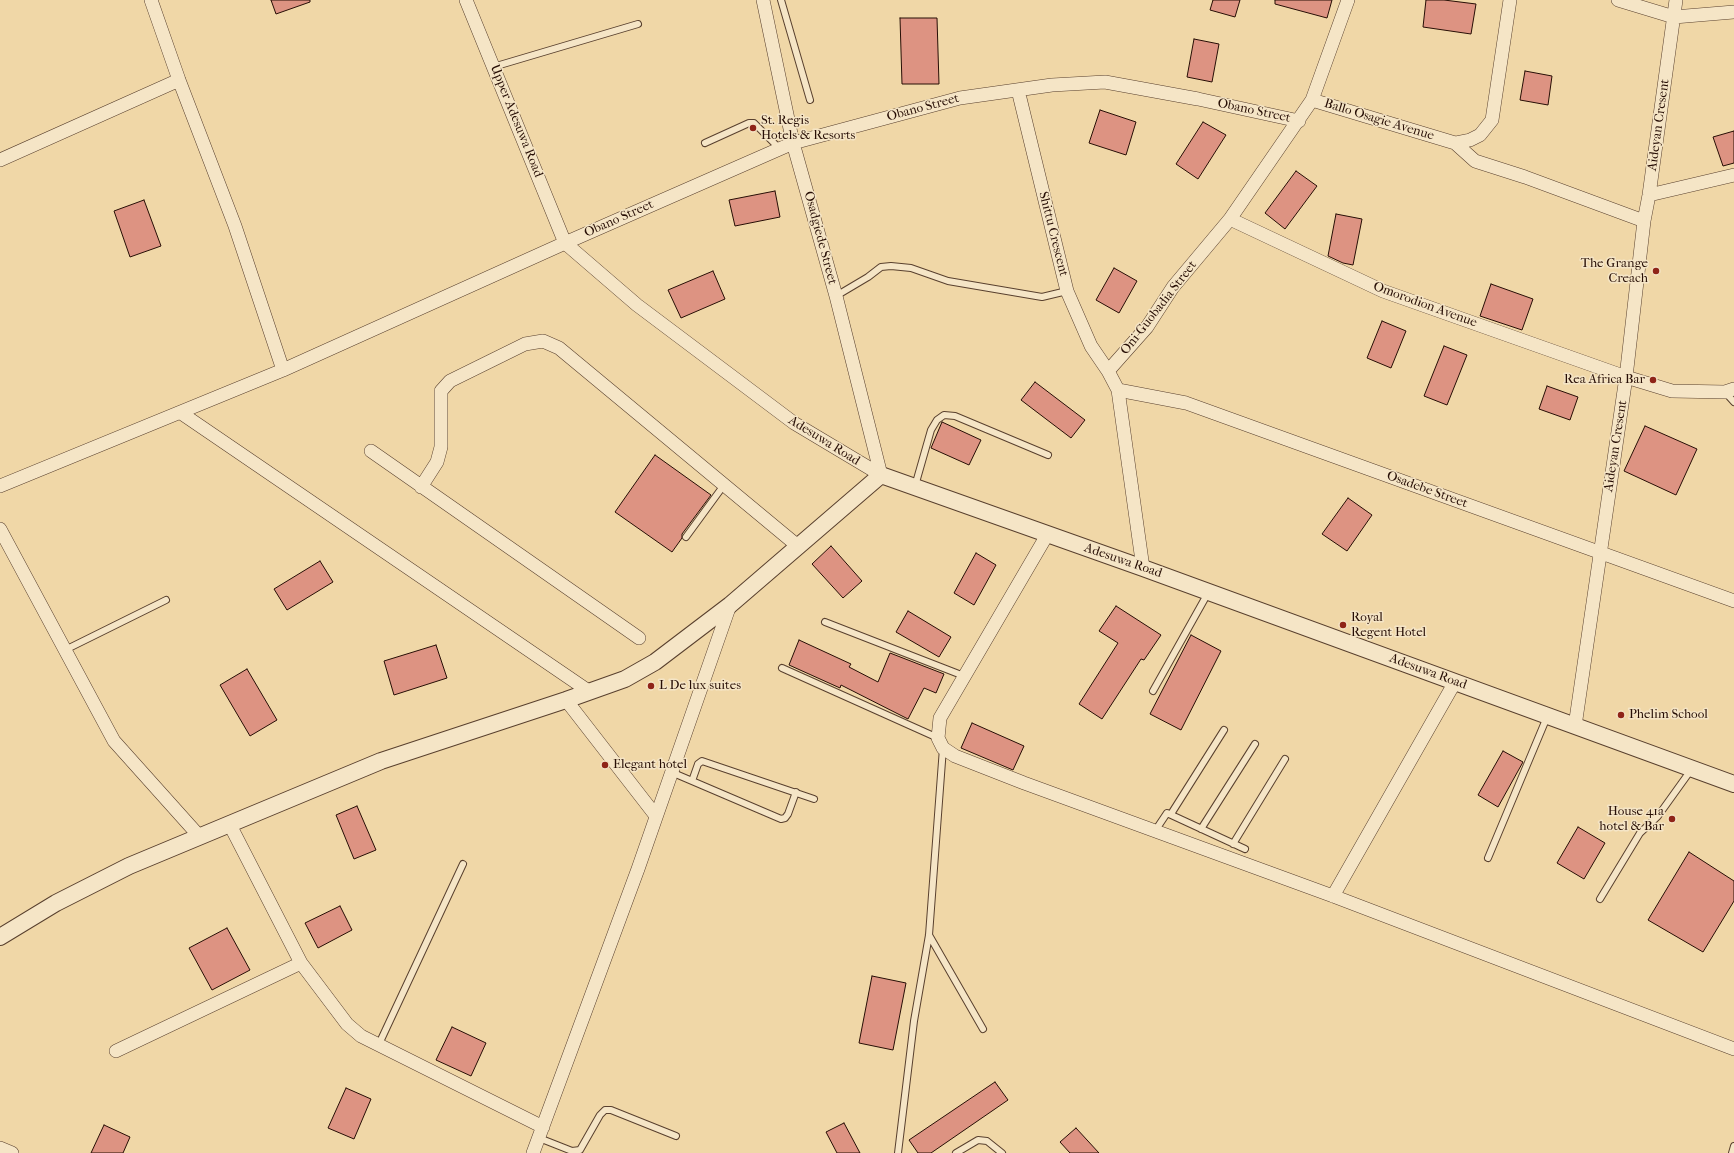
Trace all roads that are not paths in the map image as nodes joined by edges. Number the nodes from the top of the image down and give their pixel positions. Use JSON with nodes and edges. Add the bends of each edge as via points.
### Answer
{"nodes":[{"id":1,"x":152,"y":0,"type":"edge"},
{"id":2,"x":466,"y":0,"type":"edge"},
{"id":3,"x":763,"y":0,"type":"edge"},
{"id":4,"x":781,"y":0,"type":"edge"},
{"id":5,"x":1348,"y":0,"type":"edge"},
{"id":6,"x":1510,"y":0,"type":"edge"},
{"id":7,"x":1618,"y":0,"type":"edge"},
{"id":8,"x":1676,"y":0,"type":"edge"},
{"id":9,"x":1734,"y":12,"type":"edge"},
{"id":10,"x":1674,"y":17,"type":"junction"},
{"id":11,"x":638,"y":24,"type":"dead end"},
{"id":12,"x":493,"y":67,"type":"junction"},
{"id":13,"x":179,"y":80,"type":"junction"},
{"id":14,"x":1018,"y":90,"type":"junction"},
{"id":15,"x":810,"y":100,"type":"dead end"},
{"id":16,"x":1312,"y":100,"type":"junction"},
{"id":17,"x":1300,"y":121,"type":"junction"},
{"id":18,"x":705,"y":143,"type":"dead end"},
{"id":19,"x":793,"y":143,"type":"junction"},
{"id":20,"x":1455,"y":143,"type":"junction"},
{"id":21,"x":780,"y":149,"type":"junction"},
{"id":22,"x":0,"y":160,"type":"edge"},
{"id":23,"x":1734,"y":175,"type":"edge"},
{"id":24,"x":1649,"y":195,"type":"junction"},
{"id":25,"x":1230,"y":219,"type":"junction"},
{"id":26,"x":1644,"y":221,"type":"junction"},
{"id":27,"x":565,"y":243,"type":"junction"},
{"id":28,"x":1067,"y":291,"type":"junction"},
{"id":29,"x":836,"y":296,"type":"junction"},
{"id":30,"x":283,"y":370,"type":"junction"},
{"id":31,"x":1108,"y":371,"type":"junction"},
{"id":32,"x":1626,"y":377,"type":"junction"},
{"id":33,"x":1118,"y":390,"type":"junction"},
{"id":34,"x":1731,"y":394,"type":"edge"},
{"id":35,"x":181,"y":413,"type":"junction"},
{"id":36,"x":371,"y":451,"type":"dead end"},
{"id":37,"x":1048,"y":455,"type":"dead end"},
{"id":38,"x":881,"y":475,"type":"junction"},
{"id":39,"x":724,"y":484,"type":"junction"},
{"id":40,"x":0,"y":486,"type":"edge"},
{"id":41,"x":421,"y":487,"type":"junction"},
{"id":42,"x":915,"y":488,"type":"junction"},
{"id":43,"x":0,"y":528,"type":"edge"},
{"id":44,"x":1047,"y":535,"type":"junction"},
{"id":45,"x":686,"y":537,"type":"dead end"},
{"id":46,"x":799,"y":547,"type":"junction"},
{"id":47,"x":1600,"y":553,"type":"junction"},
{"id":48,"x":1144,"y":568,"type":"junction"},
{"id":49,"x":1209,"y":592,"type":"junction"},
{"id":50,"x":166,"y":600,"type":"dead end"},
{"id":51,"x":1734,"y":601,"type":"edge"},
{"id":52,"x":730,"y":605,"type":"junction"},
{"id":53,"x":825,"y":622,"type":"dead end"},
{"id":54,"x":639,"y":638,"type":"dead end"},
{"id":55,"x":65,"y":650,"type":"junction"},
{"id":56,"x":782,"y":668,"type":"dead end"},
{"id":57,"x":964,"y":676,"type":"junction"},
{"id":58,"x":1455,"y":682,"type":"junction"},
{"id":59,"x":1154,"y":691,"type":"dead end"},
{"id":60,"x":590,"y":692,"type":"junction"},
{"id":61,"x":566,"y":700,"type":"junction"},
{"id":62,"x":1547,"y":715,"type":"junction"},
{"id":63,"x":1575,"y":726,"type":"junction"},
{"id":64,"x":1224,"y":730,"type":"dead end"},
{"id":65,"x":940,"y":743,"type":"junction"},
{"id":66,"x":1255,"y":744,"type":"dead end"},
{"id":67,"x":1285,"y":759,"type":"dead end"},
{"id":68,"x":1692,"y":769,"type":"junction"},
{"id":69,"x":671,"y":772,"type":"junction"},
{"id":70,"x":692,"y":781,"type":"junction"},
{"id":71,"x":1734,"y":784,"type":"edge"},
{"id":72,"x":796,"y":792,"type":"junction"},
{"id":73,"x":814,"y":799,"type":"dead end"},
{"id":74,"x":1171,"y":814,"type":"junction"},
{"id":75,"x":656,"y":816,"type":"junction"},
{"id":76,"x":230,"y":825,"type":"junction"},
{"id":77,"x":1201,"y":829,"type":"junction"},
{"id":78,"x":1155,"y":831,"type":"junction"},
{"id":79,"x":200,"y":837,"type":"junction"},
{"id":80,"x":1232,"y":844,"type":"junction"},
{"id":81,"x":1245,"y":849,"type":"dead end"},
{"id":82,"x":1488,"y":858,"type":"dead end"},
{"id":83,"x":463,"y":864,"type":"dead end"},
{"id":84,"x":1334,"y":896,"type":"junction"},
{"id":85,"x":1600,"y":899,"type":"dead end"},
{"id":86,"x":929,"y":935,"type":"junction"},
{"id":87,"x":0,"y":937,"type":"edge"},
{"id":88,"x":301,"y":963,"type":"junction"},
{"id":89,"x":983,"y":1029,"type":"dead end"},
{"id":90,"x":379,"y":1044,"type":"junction"},
{"id":91,"x":1734,"y":1049,"type":"edge"},
{"id":92,"x":116,"y":1051,"type":"dead end"},
{"id":93,"x":541,"y":1132,"type":"junction"},
{"id":94,"x":676,"y":1136,"type":"dead end"},
{"id":95,"x":1734,"y":1146,"type":"edge"},
{"id":96,"x":0,"y":1148,"type":"edge"},
{"id":97,"x":12,"y":1153,"type":"edge"},
{"id":98,"x":533,"y":1153,"type":"edge"},
{"id":99,"x":898,"y":1153,"type":"edge"},
{"id":100,"x":956,"y":1153,"type":"edge"},
{"id":101,"x":1002,"y":1153,"type":"edge"},
{"id":102,"x":1732,"y":1153,"type":"edge"}],
"edges":[{"from":1,"to":13,"type":"street"},
{"from":2,"to":12,"type":"street","name":"Upper Adesuwa Road"},
{"from":3,"to":19,"type":"street","name":"Osadgiede Street"},
{"from":4,"to":15,"type":"lane"},
{"from":5,"to":16,"type":"street","name":"Ballo Osagie Avenue"},
{"from":6,"to":20,"type":"street","via":[[1492,120],[1480,135]]},
{"from":7,"to":10,"type":"street"},
{"from":8,"to":10,"type":"street","name":"Aideyan Cresent"},
{"from":9,"to":10,"type":"street"},
{"from":10,"to":24,"type":"street","name":"Aideyan Cresent"},
{"from":11,"to":12,"type":"lane"},
{"from":12,"to":27,"type":"street","name":"Upper Adesuwa Road"},
{"from":13,"to":22,"type":"street"},
{"from":13,"to":30,"type":"street","via":[[235,226]]},
{"from":14,"to":17,"type":"street","name":"Obano Street","via":[[1105,82]]},
{"from":14,"to":19,"type":"street","name":"Obano Street","via":[[960,98]]},
{"from":14,"to":28,"type":"street","name":"Shittu Crescent"},
{"from":16,"to":17,"type":"street","name":"Oni-Guobadia Street"},
{"from":16,"to":20,"type":"street","name":"Ballo Osagie Avenue"},
{"from":17,"to":25,"type":"street","name":"Oni-Guobadia Street"},
{"from":18,"to":21,"type":"lane","via":[[754,123]]},
{"from":19,"to":21,"type":"street","name":"Obano Street"},
{"from":19,"to":29,"type":"street","name":"Osadgiede Street"},
{"from":20,"to":26,"type":"street","name":"Ballo Osagie Avenue","via":[[1475,161]]},
{"from":21,"to":27,"type":"street","name":"Obano Street"},
{"from":23,"to":24,"type":"street"},
{"from":24,"to":26,"type":"street","name":"Aideyan Cresent"},
{"from":25,"to":31,"type":"street","name":"Oni-Guobadia Street","via":[[1173,287],[1147,327]]},
{"from":25,"to":32,"type":"street","name":"Omorodion Avenue","via":[[1383,291]]},
{"from":26,"to":32,"type":"street","name":"Aideyan Cresent"},
{"from":27,"to":30,"type":"street","name":"Obano Street"},
{"from":27,"to":38,"type":"street","name":"Adesuwa Road","via":[[637,305],[794,423]]},
{"from":28,"to":29,"type":"lane","via":[[1042,297],[948,281],[911,268],[891,266],[881,267]]},
{"from":28,"to":31,"type":"street","name":"Shittu Crescent","via":[[1091,346]]},
{"from":29,"to":38,"type":"street","name":"Osadgiede Street"},
{"from":30,"to":35,"type":"street","name":"Obano Street"},
{"from":31,"to":33,"type":"street"},
{"from":32,"to":34,"type":"street","name":"Omorodion Avenue","via":[[1672,391]]},
{"from":32,"to":47,"type":"street","name":"Aideyan Cresent"},
{"from":33,"to":47,"type":"street","name":"Osadebe Street","via":[[1186,403]]},
{"from":33,"to":48,"type":"street"},
{"from":35,"to":40,"type":"street","name":"Obano Street"},
{"from":35,"to":60,"type":"street"},
{"from":36,"to":41,"type":"street"},
{"from":37,"to":42,"type":"lane","via":[[955,416],[944,416],[937,420],[931,430]]},
{"from":38,"to":42,"type":"street","name":"Adesuwa Road"},
{"from":38,"to":46,"type":"street"},
{"from":39,"to":41,"type":"street","via":[[559,348],[543,341],[518,347],[450,381],[441,391],[441,447],[437,462]]},
{"from":39,"to":45,"type":"lane"},
{"from":39,"to":46,"type":"street"},
{"from":41,"to":54,"type":"street"},
{"from":42,"to":44,"type":"street","name":"Adesuwa Road"},
{"from":43,"to":55,"type":"street"},
{"from":44,"to":48,"type":"street","name":"Adesuwa Road"},
{"from":44,"to":57,"type":"street"},
{"from":46,"to":52,"type":"street"},
{"from":47,"to":51,"type":"street","name":"Osadebe Street"},
{"from":47,"to":63,"type":"street","name":"Aideyan Cresent"},
{"from":48,"to":49,"type":"street","name":"Adesuwa Road"},
{"from":49,"to":58,"type":"street","name":"Adesuwa Road"},
{"from":49,"to":59,"type":"lane"},
{"from":50,"to":55,"type":"lane"},
{"from":52,"to":60,"type":"street","via":[[655,662],[625,679]]},
{"from":52,"to":69,"type":"street"},
{"from":53,"to":57,"type":"lane"},
{"from":55,"to":79,"type":"street","via":[[114,741]]},
{"from":56,"to":65,"type":"lane"},
{"from":57,"to":65,"type":"street","via":[[940,718]]},
{"from":58,"to":62,"type":"street","name":"Adesuwa Road"},
{"from":58,"to":84,"type":"street"},
{"from":60,"to":61,"type":"street"},
{"from":61,"to":75,"type":"street"},
{"from":61,"to":76,"type":"street","via":[[381,761]]},
{"from":62,"to":63,"type":"street","name":"Adesuwa Road"},
{"from":62,"to":82,"type":"lane"},
{"from":63,"to":68,"type":"street","name":"Adesuwa Road"},
{"from":64,"to":74,"type":"lane"},
{"from":65,"to":78,"type":"street","via":[[955,756]]},
{"from":65,"to":86,"type":"lane"},
{"from":66,"to":77,"type":"lane"},
{"from":67,"to":80,"type":"lane"},
{"from":68,"to":71,"type":"street","name":"Adesuwa Road"},
{"from":68,"to":85,"type":"lane","via":[[1658,816],[1640,833]]},
{"from":69,"to":70,"type":"lane"},
{"from":69,"to":75,"type":"street"},
{"from":70,"to":72,"type":"lane","via":[[698,764],[702,761]]},
{"from":70,"to":72,"type":"lane","via":[[781,819],[786,818]]},
{"from":72,"to":73,"type":"lane"},
{"from":74,"to":77,"type":"lane"},
{"from":74,"to":78,"type":"lane","via":[[1164,816]]},
{"from":75,"to":93,"type":"street"},
{"from":76,"to":79,"type":"street"},
{"from":76,"to":88,"type":"street"},
{"from":77,"to":80,"type":"lane"},
{"from":78,"to":84,"type":"street"},
{"from":79,"to":87,"type":"street","via":[[130,866],[56,903]]},
{"from":80,"to":81,"type":"lane"},
{"from":83,"to":90,"type":"lane"},
{"from":84,"to":91,"type":"street"},
{"from":86,"to":89,"type":"lane"},
{"from":86,"to":99,"type":"lane","via":[[914,1020]]},
{"from":88,"to":90,"type":"street","via":[[347,1024],[361,1036]]},
{"from":88,"to":92,"type":"street"},
{"from":90,"to":93,"type":"street"},
{"from":93,"to":94,"type":"lane","via":[[572,1151],[580,1150],[600,1115],[605,1110],[611,1110]]},
{"from":93,"to":98,"type":"street"},
{"from":95,"to":102,"type":"lane"},
{"from":96,"to":97,"type":"street"},
{"from":100,"to":101,"type":"lane","via":[[978,1140],[987,1141]]}]}
